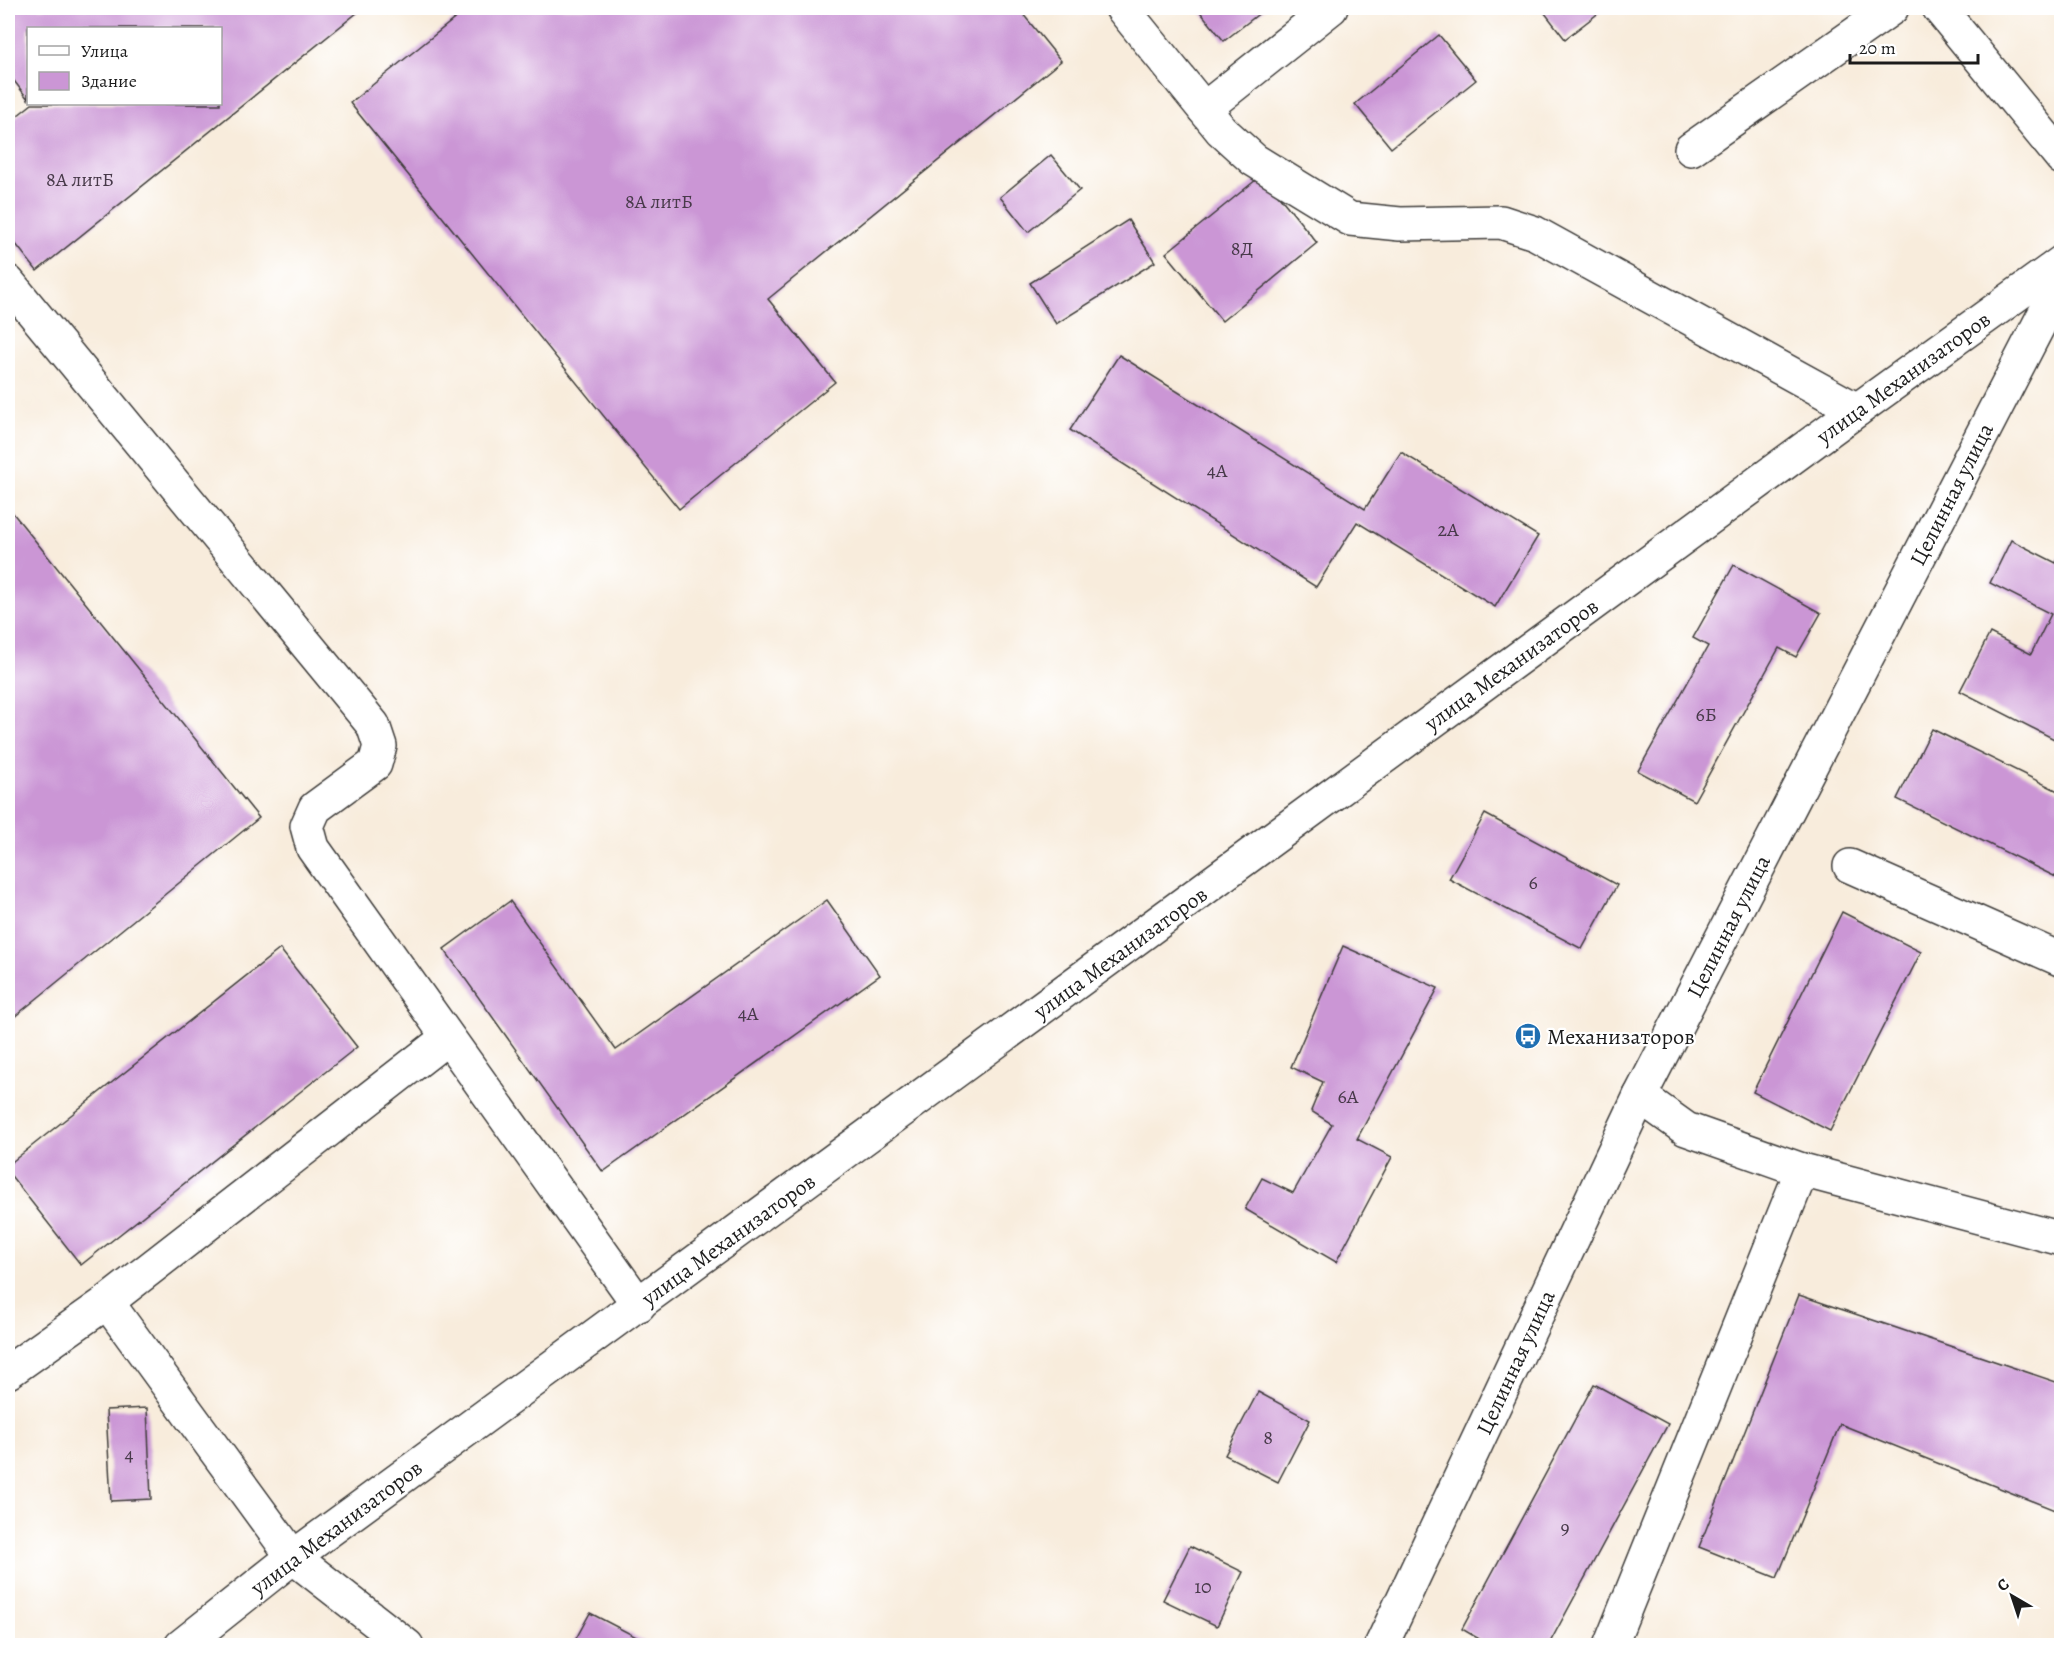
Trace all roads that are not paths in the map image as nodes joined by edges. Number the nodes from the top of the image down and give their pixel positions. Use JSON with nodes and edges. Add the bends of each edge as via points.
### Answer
{"nodes":[{"id":1,"x":1122,"y":8,"type":"edge"},
{"id":2,"x":1331,"y":8,"type":"edge"},
{"id":3,"x":1893,"y":8,"type":"edge"},
{"id":4,"x":1939,"y":8,"type":"edge"},
{"id":5,"x":1204,"y":109,"type":"junction"},
{"id":6,"x":1691,"y":149,"type":"dead end"},
{"id":7,"x":2061,"y":158,"type":"edge"},
{"id":8,"x":2061,"y":262,"type":"edge"},
{"id":9,"x":2061,"y":280,"type":"edge"},
{"id":10,"x":8,"y":282,"type":"edge"},
{"id":11,"x":1857,"y":411,"type":"junction"},
{"id":12,"x":1850,"y":866,"type":"dead end"},
{"id":13,"x":2061,"y":960,"type":"edge"},
{"id":14,"x":447,"y":1038,"type":"junction"},
{"id":15,"x":1640,"y":1096,"type":"junction"},
{"id":16,"x":1802,"y":1170,"type":"junction"},
{"id":17,"x":2061,"y":1239,"type":"edge"},
{"id":18,"x":107,"y":1302,"type":"junction"},
{"id":19,"x":639,"y":1305,"type":"junction"},
{"id":20,"x":8,"y":1372,"type":"edge"},
{"id":21,"x":293,"y":1557,"type":"junction"},
{"id":22,"x":181,"y":1646,"type":"edge"},
{"id":23,"x":407,"y":1646,"type":"edge"},
{"id":24,"x":1381,"y":1646,"type":"edge"},
{"id":25,"x":1610,"y":1646,"type":"edge"}],
"edges":[{"from":1,"to":5,"type":"street"},
{"from":2,"to":5,"type":"street"},
{"from":3,"to":6,"type":"street"},
{"from":4,"to":7,"type":"street"},
{"from":5,"to":11,"type":"street","via":[[1254,160],[1350,219],[1400,224],[1501,222],[1535,233]]},
{"from":8,"to":11,"type":"street","name":"улица Механизаторов"},
{"from":9,"to":15,"type":"street","name":"Целинная улица"},
{"from":10,"to":14,"type":"street","via":[[373,725],[380,746],[375,764],[315,808],[307,826],[313,848]]},
{"from":11,"to":19,"type":"street","name":"улица Механизаторов"},
{"from":12,"to":13,"type":"street"},
{"from":14,"to":18,"type":"street"},
{"from":14,"to":19,"type":"street"},
{"from":15,"to":16,"type":"street","via":[[1686,1129]]},
{"from":15,"to":24,"type":"street","name":"Целинная улица"},
{"from":16,"to":17,"type":"street"},
{"from":16,"to":25,"type":"street"},
{"from":18,"to":20,"type":"street"},
{"from":18,"to":21,"type":"street"},
{"from":19,"to":21,"type":"street","name":"улица Механизаторов"},
{"from":21,"to":22,"type":"street","name":"улица Механизаторов"},
{"from":21,"to":23,"type":"street"}]}
